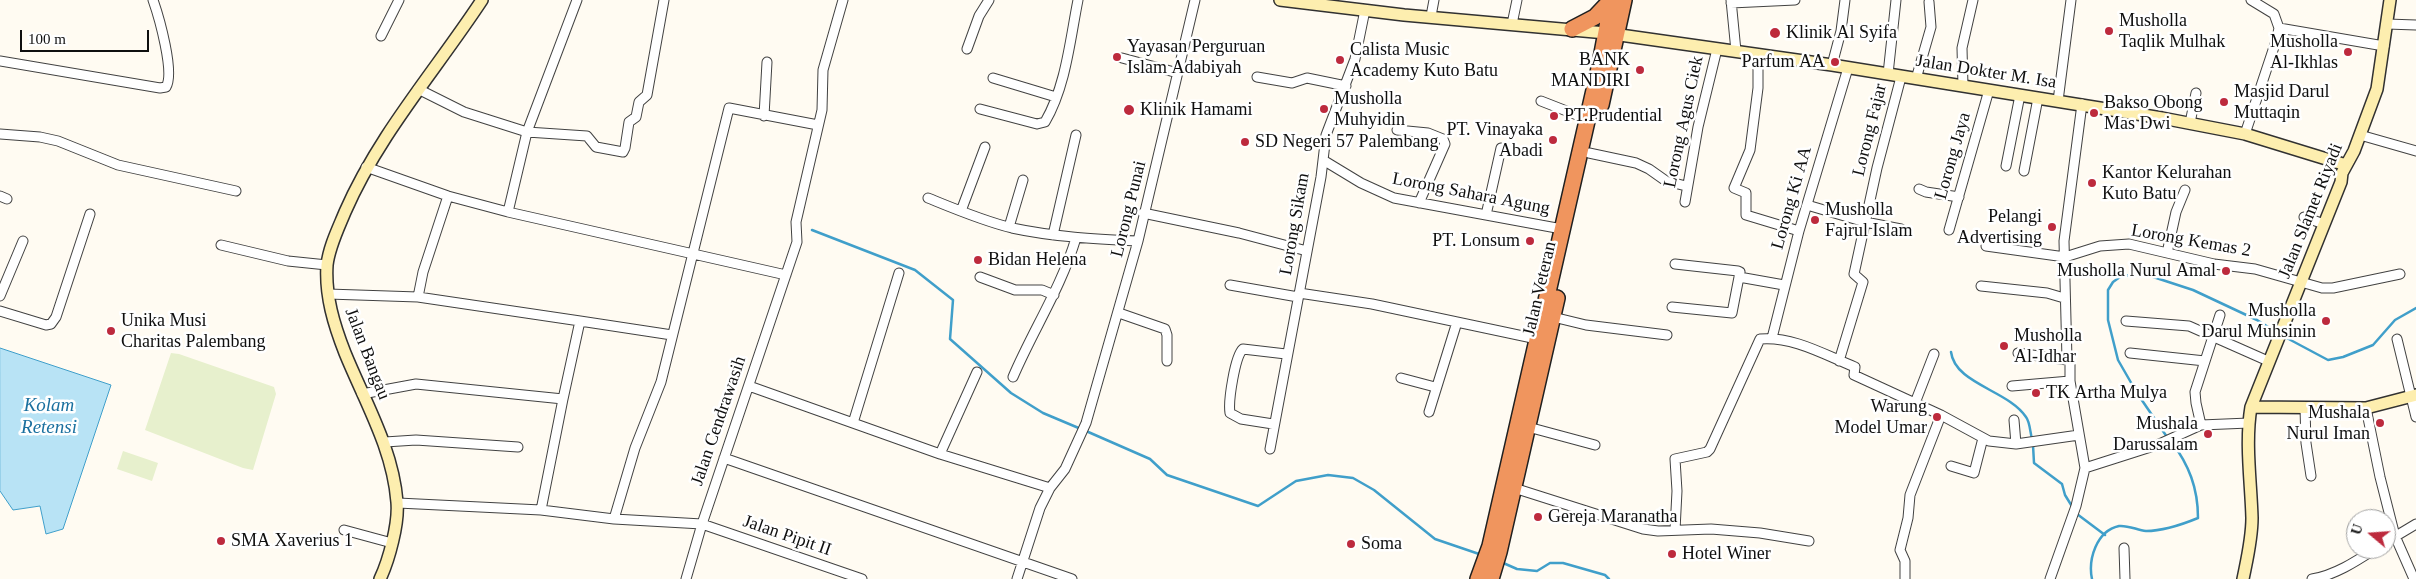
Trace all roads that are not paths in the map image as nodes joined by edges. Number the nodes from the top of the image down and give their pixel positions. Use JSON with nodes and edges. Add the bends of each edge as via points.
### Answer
{"nodes":[{"id":1,"x":153,"y":0,"type":"edge"},
{"id":2,"x":399,"y":0,"type":"edge"},
{"id":3,"x":482,"y":0,"type":"edge"},
{"id":4,"x":577,"y":0,"type":"edge"},
{"id":5,"x":664,"y":0,"type":"edge"},
{"id":6,"x":843,"y":0,"type":"edge"},
{"id":7,"x":989,"y":0,"type":"edge"},
{"id":8,"x":1078,"y":0,"type":"edge"},
{"id":9,"x":1195,"y":0,"type":"edge"},
{"id":10,"x":1280,"y":0,"type":"edge"},
{"id":11,"x":1434,"y":0,"type":"edge"},
{"id":12,"x":1516,"y":0,"type":"edge"},
{"id":13,"x":1612,"y":0,"type":"edge"},
{"id":14,"x":1624,"y":0,"type":"edge"},
{"id":15,"x":1795,"y":0,"type":"edge"},
{"id":16,"x":1845,"y":0,"type":"edge"},
{"id":17,"x":1896,"y":0,"type":"edge"},
{"id":18,"x":1973,"y":0,"type":"edge"},
{"id":19,"x":2071,"y":0,"type":"edge"},
{"id":20,"x":2251,"y":0,"type":"edge"},
{"id":21,"x":2390,"y":0,"type":"edge"},
{"id":22,"x":1731,"y":1,"type":"edge"},
{"id":23,"x":1929,"y":2,"type":"dead end"},
{"id":24,"x":1365,"y":10,"type":"junction"},
{"id":25,"x":1431,"y":16,"type":"junction"},
{"id":26,"x":1512,"y":24,"type":"junction"},
{"id":27,"x":2387,"y":24,"type":"junction"},
{"id":28,"x":2416,"y":25,"type":"edge"},
{"id":29,"x":2279,"y":28,"type":"junction"},
{"id":30,"x":1572,"y":29,"type":"junction"},
{"id":31,"x":1612,"y":34,"type":"junction"},
{"id":32,"x":381,"y":36,"type":"dead end"},
{"id":33,"x":2384,"y":46,"type":"junction"},
{"id":34,"x":1717,"y":48,"type":"junction"},
{"id":35,"x":967,"y":49,"type":"dead end"},
{"id":36,"x":1736,"y":51,"type":"junction"},
{"id":37,"x":1758,"y":54,"type":"junction"},
{"id":38,"x":1122,"y":58,"type":"dead end"},
{"id":39,"x":0,"y":61,"type":"edge"},
{"id":40,"x":767,"y":62,"type":"dead end"},
{"id":41,"x":1832,"y":65,"type":"junction"},
{"id":42,"x":1848,"y":68,"type":"junction"},
{"id":43,"x":1178,"y":73,"type":"junction"},
{"id":44,"x":1888,"y":74,"type":"junction"},
{"id":45,"x":1900,"y":77,"type":"junction"},
{"id":46,"x":993,"y":78,"type":"dead end"},
{"id":47,"x":1257,"y":78,"type":"dead end"},
{"id":48,"x":1916,"y":79,"type":"junction"},
{"id":49,"x":1346,"y":86,"type":"junction"},
{"id":50,"x":1963,"y":86,"type":"junction"},
{"id":51,"x":418,"y":89,"type":"junction"},
{"id":52,"x":1989,"y":90,"type":"junction"},
{"id":53,"x":2196,"y":93,"type":"dead end"},
{"id":54,"x":2020,"y":95,"type":"junction"},
{"id":55,"x":1056,"y":97,"type":"junction"},
{"id":56,"x":2038,"y":98,"type":"junction"},
{"id":57,"x":1541,"y":101,"type":"dead end"},
{"id":58,"x":2058,"y":101,"type":"junction"},
{"id":59,"x":2082,"y":104,"type":"junction"},
{"id":60,"x":980,"y":109,"type":"dead end"},
{"id":61,"x":764,"y":116,"type":"junction"},
{"id":62,"x":1587,"y":119,"type":"junction"},
{"id":63,"x":2190,"y":123,"type":"junction"},
{"id":64,"x":818,"y":125,"type":"junction"},
{"id":65,"x":1397,"y":130,"type":"dead end"},
{"id":66,"x":527,"y":132,"type":"junction"},
{"id":67,"x":0,"y":134,"type":"edge"},
{"id":68,"x":2245,"y":134,"type":"junction"},
{"id":69,"x":1076,"y":135,"type":"dead end"},
{"id":70,"x":2360,"y":136,"type":"junction"},
{"id":71,"x":985,"y":147,"type":"dead end"},
{"id":72,"x":1501,"y":148,"type":"dead end"},
{"id":73,"x":2354,"y":151,"type":"junction"},
{"id":74,"x":2416,"y":151,"type":"edge"},
{"id":75,"x":1589,"y":153,"type":"junction"},
{"id":76,"x":1323,"y":160,"type":"junction"},
{"id":77,"x":2346,"y":165,"type":"junction"},
{"id":78,"x":2006,"y":166,"type":"dead end"},
{"id":79,"x":366,"y":167,"type":"junction"},
{"id":80,"x":2024,"y":171,"type":"dead end"},
{"id":81,"x":1023,"y":180,"type":"dead end"},
{"id":82,"x":2341,"y":182,"type":"junction"},
{"id":83,"x":1686,"y":186,"type":"junction"},
{"id":84,"x":1919,"y":189,"type":"dead end"},
{"id":85,"x":2185,"y":190,"type":"dead end"},
{"id":86,"x":236,"y":191,"type":"dead end"},
{"id":87,"x":448,"y":196,"type":"junction"},
{"id":88,"x":1958,"y":197,"type":"junction"},
{"id":89,"x":928,"y":198,"type":"dead end"},
{"id":90,"x":1685,"y":202,"type":"dead end"},
{"id":91,"x":1419,"y":203,"type":"junction"},
{"id":92,"x":1807,"y":205,"type":"junction"},
{"id":93,"x":961,"y":211,"type":"junction"},
{"id":94,"x":508,"y":212,"type":"junction"},
{"id":95,"x":1144,"y":213,"type":"junction"},
{"id":96,"x":90,"y":214,"type":"dead end"},
{"id":97,"x":1486,"y":215,"type":"junction"},
{"id":98,"x":2304,"y":217,"type":"dead end"},
{"id":99,"x":1865,"y":222,"type":"junction"},
{"id":100,"x":2324,"y":224,"type":"junction"},
{"id":101,"x":1009,"y":227,"type":"junction"},
{"id":102,"x":1562,"y":229,"type":"junction"},
{"id":103,"x":1902,"y":229,"type":"dead end"},
{"id":104,"x":1949,"y":230,"type":"dead end"},
{"id":105,"x":1799,"y":231,"type":"junction"},
{"id":106,"x":1053,"y":235,"type":"junction"},
{"id":107,"x":1076,"y":238,"type":"junction"},
{"id":108,"x":23,"y":241,"type":"dead end"},
{"id":109,"x":1138,"y":241,"type":"junction"},
{"id":110,"x":221,"y":245,"type":"dead end"},
{"id":111,"x":1986,"y":246,"type":"dead end"},
{"id":112,"x":1307,"y":251,"type":"junction"},
{"id":113,"x":2167,"y":253,"type":"junction"},
{"id":114,"x":692,"y":255,"type":"junction"},
{"id":115,"x":2065,"y":257,"type":"junction"},
{"id":116,"x":1675,"y":264,"type":"dead end"},
{"id":117,"x":327,"y":265,"type":"junction"},
{"id":118,"x":899,"y":273,"type":"dead end"},
{"id":119,"x":2400,"y":274,"type":"dead end"},
{"id":120,"x":786,"y":275,"type":"junction"},
{"id":121,"x":980,"y":276,"type":"dead end"},
{"id":122,"x":1739,"y":277,"type":"junction"},
{"id":123,"x":2300,"y":284,"type":"junction"},
{"id":124,"x":1230,"y":285,"type":"dead end"},
{"id":125,"x":1784,"y":285,"type":"junction"},
{"id":126,"x":1981,"y":286,"type":"dead end"},
{"id":127,"x":328,"y":294,"type":"junction"},
{"id":128,"x":1054,"y":295,"type":"junction"},
{"id":129,"x":1299,"y":295,"type":"junction"},
{"id":130,"x":0,"y":296,"type":"edge"},
{"id":131,"x":418,"y":297,"type":"junction"},
{"id":132,"x":2064,"y":298,"type":"junction"},
{"id":133,"x":1672,"y":307,"type":"dead end"},
{"id":134,"x":0,"y":311,"type":"edge"},
{"id":135,"x":1119,"y":313,"type":"junction"},
{"id":136,"x":2220,"y":315,"type":"dead end"},
{"id":137,"x":1553,"y":317,"type":"junction"},
{"id":138,"x":580,"y":321,"type":"junction"},
{"id":139,"x":2126,"y":321,"type":"dead end"},
{"id":140,"x":1456,"y":322,"type":"junction"},
{"id":141,"x":672,"y":335,"type":"junction"},
{"id":142,"x":1667,"y":336,"type":"dead end"},
{"id":143,"x":2213,"y":337,"type":"junction"},
{"id":144,"x":1772,"y":338,"type":"junction"},
{"id":145,"x":1537,"y":339,"type":"junction"},
{"id":146,"x":2396,"y":339,"type":"dead end"},
{"id":147,"x":2018,"y":353,"type":"dead end"},
{"id":148,"x":2130,"y":353,"type":"dead end"},
{"id":149,"x":1286,"y":354,"type":"junction"},
{"id":150,"x":1934,"y":354,"type":"dead end"},
{"id":151,"x":2067,"y":360,"type":"junction"},
{"id":152,"x":1167,"y":361,"type":"dead end"},
{"id":153,"x":1838,"y":361,"type":"junction"},
{"id":154,"x":2205,"y":361,"type":"junction"},
{"id":155,"x":2268,"y":361,"type":"junction"},
{"id":156,"x":977,"y":372,"type":"dead end"},
{"id":157,"x":1013,"y":377,"type":"dead end"},
{"id":158,"x":1401,"y":378,"type":"dead end"},
{"id":159,"x":2070,"y":381,"type":"junction"},
{"id":160,"x":748,"y":386,"type":"junction"},
{"id":161,"x":2012,"y":386,"type":"dead end"},
{"id":162,"x":1435,"y":387,"type":"junction"},
{"id":163,"x":362,"y":394,"type":"junction"},
{"id":164,"x":2414,"y":396,"type":"edge"},
{"id":165,"x":563,"y":399,"type":"junction"},
{"id":166,"x":1915,"y":403,"type":"junction"},
{"id":167,"x":2251,"y":407,"type":"junction"},
{"id":168,"x":2305,"y":408,"type":"junction"},
{"id":169,"x":2366,"y":408,"type":"junction"},
{"id":170,"x":1428,"y":412,"type":"dead end"},
{"id":171,"x":1941,"y":415,"type":"junction"},
{"id":172,"x":2416,"y":417,"type":"edge"},
{"id":173,"x":2014,"y":420,"type":"dead end"},
{"id":174,"x":853,"y":423,"type":"junction"},
{"id":175,"x":2249,"y":423,"type":"junction"},
{"id":176,"x":1273,"y":424,"type":"junction"},
{"id":177,"x":2201,"y":425,"type":"junction"},
{"id":178,"x":1528,"y":427,"type":"junction"},
{"id":179,"x":2079,"y":435,"type":"junction"},
{"id":180,"x":1982,"y":438,"type":"junction"},
{"id":181,"x":385,"y":442,"type":"junction"},
{"id":182,"x":2016,"y":444,"type":"junction"},
{"id":183,"x":1595,"y":445,"type":"dead end"},
{"id":184,"x":518,"y":447,"type":"dead end"},
{"id":185,"x":1270,"y":448,"type":"dead end"},
{"id":186,"x":940,"y":454,"type":"junction"},
{"id":187,"x":724,"y":458,"type":"junction"},
{"id":188,"x":1951,"y":466,"type":"dead end"},
{"id":189,"x":2085,"y":468,"type":"junction"},
{"id":190,"x":2311,"y":476,"type":"dead end"},
{"id":191,"x":1050,"y":488,"type":"junction"},
{"id":192,"x":1514,"y":488,"type":"junction"},
{"id":193,"x":398,"y":503,"type":"junction"},
{"id":194,"x":2388,"y":509,"type":"edge"},
{"id":195,"x":541,"y":510,"type":"junction"},
{"id":196,"x":614,"y":519,"type":"junction"},
{"id":197,"x":702,"y":524,"type":"junction"},
{"id":198,"x":2416,"y":524,"type":"edge"},
{"id":199,"x":344,"y":530,"type":"dead end"},
{"id":200,"x":1675,"y":530,"type":"junction"},
{"id":201,"x":2396,"y":535,"type":"edge"},
{"id":202,"x":2396,"y":538,"type":"edge"},
{"id":203,"x":1809,"y":541,"type":"dead end"},
{"id":204,"x":392,"y":543,"type":"junction"},
{"id":205,"x":2124,"y":548,"type":"dead end"},
{"id":206,"x":1494,"y":549,"type":"junction"},
{"id":207,"x":2359,"y":559,"type":"edge"},
{"id":208,"x":1022,"y":560,"type":"junction"},
{"id":209,"x":1485,"y":577,"type":"edge"},
{"id":210,"x":384,"y":578,"type":"edge"},
{"id":211,"x":686,"y":579,"type":"edge"},
{"id":212,"x":862,"y":579,"type":"edge"},
{"id":213,"x":1017,"y":579,"type":"edge"},
{"id":214,"x":1072,"y":579,"type":"edge"},
{"id":215,"x":1905,"y":579,"type":"edge"},
{"id":216,"x":2050,"y":579,"type":"edge"},
{"id":217,"x":2125,"y":579,"type":"edge"},
{"id":218,"x":2243,"y":579,"type":"edge"},
{"id":219,"x":2312,"y":579,"type":"edge"},
{"id":220,"x":2414,"y":579,"type":"edge"}],
"edges":[{"from":1,"to":39,"type":"street","via":[[165,47],[169,82],[166,87]]},
{"from":2,"to":32,"type":"street"},
{"from":3,"to":51,"type":"street","name":"Jalan Bangau"},
{"from":4,"to":66,"type":"street"},
{"from":5,"to":66,"type":"street","via":[[647,95],[639,102],[636,117],[629,122],[623,152],[596,148],[587,136]]},
{"from":6,"to":64,"type":"street","name":"Jalan Cendrawasih","via":[[821,79],[823,102]]},
{"from":7,"to":35,"type":"street"},
{"from":8,"to":55,"type":"street"},
{"from":9,"to":43,"type":"street","name":"Lorong Punai"},
{"from":10,"to":24,"type":"street","name":"Jalan Dokter M. Isa"},
{"from":11,"to":25,"type":"street"},
{"from":12,"to":26,"type":"street"},
{"from":13,"to":30,"type":"highway","via":[[1595,18]]},
{"from":13,"to":31,"type":"highway"},
{"from":14,"to":31,"type":"highway"},
{"from":15,"to":22,"type":"street"},
{"from":16,"to":41,"type":"street"},
{"from":17,"to":44,"type":"street"},
{"from":18,"to":50,"type":"street","via":[[1962,48]]},
{"from":19,"to":58,"type":"street"},
{"from":20,"to":29,"type":"street","via":[[2268,8]]},
{"from":21,"to":27,"type":"street","name":"Jalan Slamet Riyadi"},
{"from":22,"to":36,"type":"street"},
{"from":23,"to":48,"type":"street","via":[[1931,27]]},
{"from":24,"to":25,"type":"street","name":"Jalan Dokter M. Isa"},
{"from":24,"to":49,"type":"street","name":"Lorong Sikam"},
{"from":25,"to":26,"type":"street","name":"Jalan Dokter M. Isa"},
{"from":26,"to":30,"type":"street","name":"Jalan Dokter M. Isa"},
{"from":27,"to":28,"type":"street"},
{"from":27,"to":33,"type":"street","name":"Jalan Slamet Riyadi"},
{"from":29,"to":33,"type":"street"},
{"from":29,"to":68,"type":"street"},
{"from":30,"to":31,"type":"street","name":"Jalan Dokter M. Isa"},
{"from":31,"to":34,"type":"street","name":"Jalan Dokter M. Isa"},
{"from":31,"to":62,"type":"highway","name":"Jalan Veteran"},
{"from":31,"to":75,"type":"highway","name":"Jalan Veteran"},
{"from":33,"to":70,"type":"street","name":"Jalan Slamet Riyadi","via":[[2377,89]]},
{"from":34,"to":36,"type":"street","name":"Jalan Dokter M. Isa"},
{"from":34,"to":83,"type":"street","name":"Lorong Agus Ciek"},
{"from":36,"to":37,"type":"street","name":"Jalan Dokter M. Isa"},
{"from":37,"to":41,"type":"street","name":"Jalan Dokter M. Isa"},
{"from":37,"to":105,"type":"street","via":[[1753,134],[1735,189],[1746,193],[1746,215]]},
{"from":38,"to":43,"type":"street"},
{"from":40,"to":61,"type":"street"},
{"from":41,"to":42,"type":"street","name":"Jalan Dokter M. Isa"},
{"from":42,"to":44,"type":"street","name":"Jalan Dokter M. Isa"},
{"from":42,"to":92,"type":"street","name":"Lorong Ki AA"},
{"from":43,"to":95,"type":"street","name":"Lorong Punai"},
{"from":44,"to":45,"type":"street","name":"Jalan Dokter M. Isa"},
{"from":45,"to":48,"type":"street","name":"Jalan Dokter M. Isa"},
{"from":45,"to":99,"type":"street","name":"Lorong Fajar"},
{"from":46,"to":55,"type":"street"},
{"from":47,"to":49,"type":"street","via":[[1292,84],[1307,78]]},
{"from":48,"to":50,"type":"street","name":"Jalan Dokter M. Isa"},
{"from":49,"to":76,"type":"street","name":"Lorong Sikam","via":[[1329,125]]},
{"from":50,"to":52,"type":"street","name":"Jalan Dokter M. Isa"},
{"from":51,"to":66,"type":"street","via":[[464,112]]},
{"from":51,"to":79,"type":"street","name":"Jalan Bangau"},
{"from":52,"to":54,"type":"street","name":"Jalan Dokter M. Isa"},
{"from":52,"to":88,"type":"street","name":"Lorong Jaya"},
{"from":53,"to":63,"type":"street"},
{"from":54,"to":56,"type":"street","name":"Jalan Dokter M. Isa"},
{"from":54,"to":78,"type":"street"},
{"from":55,"to":60,"type":"street","via":[[1047,120],[1040,124]]},
{"from":56,"to":58,"type":"street","name":"Jalan Dokter M. Isa"},
{"from":56,"to":80,"type":"street"},
{"from":57,"to":62,"type":"street"},
{"from":58,"to":59,"type":"street","name":"Jalan Dokter M. Isa"},
{"from":59,"to":63,"type":"street","name":"Jalan Dokter M. Isa"},
{"from":59,"to":115,"type":"street","via":[[2064,231]]},
{"from":61,"to":64,"type":"street"},
{"from":61,"to":114,"type":"street","via":[[729,108]]},
{"from":62,"to":102,"type":"highway","name":"Jalan Veteran"},
{"from":63,"to":68,"type":"street","name":"Jalan Dokter M. Isa"},
{"from":64,"to":120,"type":"street","name":"Jalan Cendrawasih","via":[[796,222],[797,242]]},
{"from":65,"to":91,"type":"street","via":[[1428,133],[1443,139],[1445,144]]},
{"from":66,"to":94,"type":"street"},
{"from":67,"to":86,"type":"street","via":[[58,141],[118,165]]},
{"from":68,"to":77,"type":"street","name":"Jalan Dokter M. Isa"},
{"from":69,"to":106,"type":"street"},
{"from":70,"to":73,"type":"street","name":"Jalan Slamet Riyadi"},
{"from":70,"to":74,"type":"street"},
{"from":71,"to":93,"type":"street"},
{"from":72,"to":97,"type":"street"},
{"from":73,"to":77,"type":"street","name":"Jalan Slamet Riyadi"},
{"from":73,"to":82,"type":"street"},
{"from":75,"to":83,"type":"street","via":[[1636,163],[1666,181]]},
{"from":75,"to":137,"type":"highway","name":"Jalan Veteran"},
{"from":76,"to":91,"type":"street","name":"Lorong Sahara Agung","via":[[1386,195]]},
{"from":76,"to":112,"type":"street","name":"Lorong Sikam"},
{"from":77,"to":82,"type":"street","name":"Jalan Slamet Riyadi"},
{"from":79,"to":87,"type":"street"},
{"from":79,"to":117,"type":"street","name":"Jalan Bangau","via":[[333,240]]},
{"from":81,"to":101,"type":"street"},
{"from":82,"to":100,"type":"street","name":"Jalan Slamet Riyadi"},
{"from":83,"to":90,"type":"street","name":"Lorong Agus Ciek"},
{"from":84,"to":88,"type":"street"},
{"from":85,"to":113,"type":"street","via":[[2176,212]]},
{"from":87,"to":94,"type":"street"},
{"from":87,"to":131,"type":"street"},
{"from":88,"to":104,"type":"street","name":"Lorong Jaya"},
{"from":89,"to":93,"type":"street"},
{"from":91,"to":97,"type":"street","name":"Lorong Sahara Agung"},
{"from":92,"to":99,"type":"street"},
{"from":92,"to":105,"type":"street","name":"Lorong Ki AA"},
{"from":93,"to":101,"type":"street"},
{"from":94,"to":114,"type":"street"},
{"from":95,"to":109,"type":"street","name":"Lorong Punai"},
{"from":95,"to":112,"type":"street"},
{"from":96,"to":134,"type":"street","via":[[52,324]]},
{"from":97,"to":102,"type":"street","name":"Lorong Sahara Agung"},
{"from":98,"to":100,"type":"street"},
{"from":99,"to":103,"type":"street"},
{"from":99,"to":153,"type":"street","name":"Lorong Fajar","via":[[1854,274],[1863,282]]},
{"from":100,"to":123,"type":"street","name":"Jalan Slamet Riyadi"},
{"from":101,"to":106,"type":"street"},
{"from":102,"to":145,"type":"highway","name":"Jalan Veteran"},
{"from":105,"to":125,"type":"street","name":"Lorong Ki AA"},
{"from":106,"to":107,"type":"street"},
{"from":107,"to":109,"type":"street"},
{"from":107,"to":128,"type":"street"},
{"from":108,"to":130,"type":"street"},
{"from":109,"to":135,"type":"street","name":"Lorong Punai"},
{"from":110,"to":117,"type":"street","via":[[288,261]]},
{"from":111,"to":115,"type":"street","name":"Lorong Kemas 2"},
{"from":112,"to":129,"type":"street","name":"Lorong Sikam"},
{"from":113,"to":115,"type":"street","name":"Lorong Kemas 2","via":[[2129,244],[2100,246]]},
{"from":113,"to":123,"type":"street","name":"Lorong Kemas 2","via":[[2255,269]]},
{"from":114,"to":120,"type":"street"},
{"from":114,"to":141,"type":"street"},
{"from":115,"to":132,"type":"street"},
{"from":116,"to":122,"type":"street","via":[[1738,271]]},
{"from":117,"to":127,"type":"street","name":"Jalan Bangau"},
{"from":118,"to":174,"type":"street"},
{"from":119,"to":123,"type":"street","name":"Lorong Kemas 2","via":[[2333,288]]},
{"from":120,"to":160,"type":"street","name":"Jalan Cendrawasih"},
{"from":121,"to":128,"type":"street","via":[[1015,290],[1042,290]]},
{"from":122,"to":125,"type":"street"},
{"from":122,"to":133,"type":"street","via":[[1733,313]]},
{"from":123,"to":155,"type":"street","name":"Jalan Slamet Riyadi"},
{"from":124,"to":129,"type":"street"},
{"from":125,"to":144,"type":"street","name":"Lorong Ki AA"},
{"from":126,"to":132,"type":"street","via":[[2047,293]]},
{"from":127,"to":131,"type":"street"},
{"from":127,"to":163,"type":"street","name":"Jalan Bangau","via":[[335,327]]},
{"from":128,"to":157,"type":"street"},
{"from":129,"to":140,"type":"street","via":[[1372,304]]},
{"from":129,"to":149,"type":"street","name":"Lorong Sikam"},
{"from":131,"to":138,"type":"street"},
{"from":132,"to":151,"type":"street"},
{"from":135,"to":152,"type":"street","via":[[1165,329]]},
{"from":135,"to":191,"type":"street","name":"Lorong Punai","via":[[1080,439],[1065,469]]},
{"from":136,"to":143,"type":"street"},
{"from":137,"to":142,"type":"street","via":[[1594,327]]},
{"from":137,"to":178,"type":"highway","name":"Jalan Veteran"},
{"from":138,"to":141,"type":"street"},
{"from":138,"to":165,"type":"street"},
{"from":139,"to":143,"type":"street","via":[[2188,326]]},
{"from":140,"to":145,"type":"street"},
{"from":140,"to":162,"type":"street"},
{"from":141,"to":196,"type":"street","via":[[660,382],[635,448]]},
{"from":143,"to":154,"type":"street"},
{"from":143,"to":155,"type":"street"},
{"from":144,"to":153,"type":"street","via":[[1805,346]]},
{"from":144,"to":200,"type":"street","via":[[1758,340],[1710,449],[1675,459]]},
{"from":145,"to":206,"type":"highway","name":"Jalan Veteran"},
{"from":146,"to":164,"type":"street"},
{"from":147,"to":151,"type":"street"},
{"from":148,"to":154,"type":"street"},
{"from":149,"to":176,"type":"street","name":"Lorong Sikam"},
{"from":149,"to":176,"type":"street","via":[[1243,349],[1237,358],[1230,413],[1241,419]]},
{"from":150,"to":166,"type":"street"},
{"from":151,"to":159,"type":"street","via":[[2070,362]]},
{"from":153,"to":166,"type":"street","via":[[1855,367],[1854,375]]},
{"from":154,"to":177,"type":"street","via":[[2195,392]]},
{"from":155,"to":167,"type":"street","name":"Jalan Slamet Riyadi"},
{"from":156,"to":186,"type":"street"},
{"from":158,"to":162,"type":"street"},
{"from":159,"to":161,"type":"street"},
{"from":159,"to":179,"type":"street"},
{"from":160,"to":174,"type":"street"},
{"from":160,"to":187,"type":"street","name":"Jalan Cendrawasih"},
{"from":162,"to":170,"type":"street"},
{"from":163,"to":165,"type":"street","via":[[416,384]]},
{"from":163,"to":181,"type":"street","name":"Jalan Bangau"},
{"from":164,"to":169,"type":"street"},
{"from":164,"to":172,"type":"street"},
{"from":165,"to":195,"type":"street"},
{"from":166,"to":171,"type":"street"},
{"from":167,"to":168,"type":"street"},
{"from":167,"to":175,"type":"street","name":"Jalan Slamet Riyadi"},
{"from":168,"to":169,"type":"street"},
{"from":168,"to":190,"type":"street"},
{"from":169,"to":194,"type":"street"},
{"from":171,"to":180,"type":"street"},
{"from":171,"to":215,"type":"street","via":[[1910,495],[1900,550],[1905,561]]},
{"from":173,"to":182,"type":"street"},
{"from":174,"to":186,"type":"street"},
{"from":175,"to":177,"type":"street"},
{"from":175,"to":218,"type":"street","name":"Jalan Slamet Riyadi","via":[[2252,521]]},
{"from":176,"to":185,"type":"street","name":"Lorong Sikam"},
{"from":177,"to":189,"type":"street","via":[[2170,440]]},
{"from":178,"to":183,"type":"street"},
{"from":178,"to":192,"type":"highway","name":"Jalan Veteran"},
{"from":179,"to":182,"type":"street"},
{"from":179,"to":189,"type":"street"},
{"from":180,"to":182,"type":"street"},
{"from":180,"to":188,"type":"street","via":[[1974,473]]},
{"from":181,"to":184,"type":"street","via":[[416,440]]},
{"from":181,"to":193,"type":"street","name":"Jalan Bangau"},
{"from":186,"to":191,"type":"street"},
{"from":187,"to":197,"type":"street","name":"Jalan Cendrawasih"},
{"from":187,"to":208,"type":"street"},
{"from":189,"to":216,"type":"street","via":[[2076,506]]},
{"from":191,"to":208,"type":"street","name":"Lorong Punai"},
{"from":192,"to":200,"type":"street","via":[[1642,529]]},
{"from":192,"to":206,"type":"highway","name":"Jalan Veteran"},
{"from":193,"to":195,"type":"street","name":"Jalan Pipit II"},
{"from":193,"to":204,"type":"street","name":"Jalan Bangau"},
{"from":195,"to":196,"type":"street","name":"Jalan Pipit II"},
{"from":196,"to":197,"type":"street","name":"Jalan Pipit II"},
{"from":197,"to":211,"type":"street","name":"Jalan Cendrawasih"},
{"from":197,"to":212,"type":"street","name":"Jalan Pipit II"},
{"from":198,"to":201,"type":"street"},
{"from":199,"to":204,"type":"street"},
{"from":200,"to":203,"type":"street","via":[[1760,533]]},
{"from":202,"to":220,"type":"street"},
{"from":204,"to":210,"type":"street","name":"Jalan Bangau"},
{"from":205,"to":217,"type":"street"},
{"from":206,"to":209,"type":"highway"},
{"from":207,"to":219,"type":"street","via":[[2324,577]]},
{"from":208,"to":213,"type":"street","name":"Lorong Punai"},
{"from":208,"to":214,"type":"street"}]}
